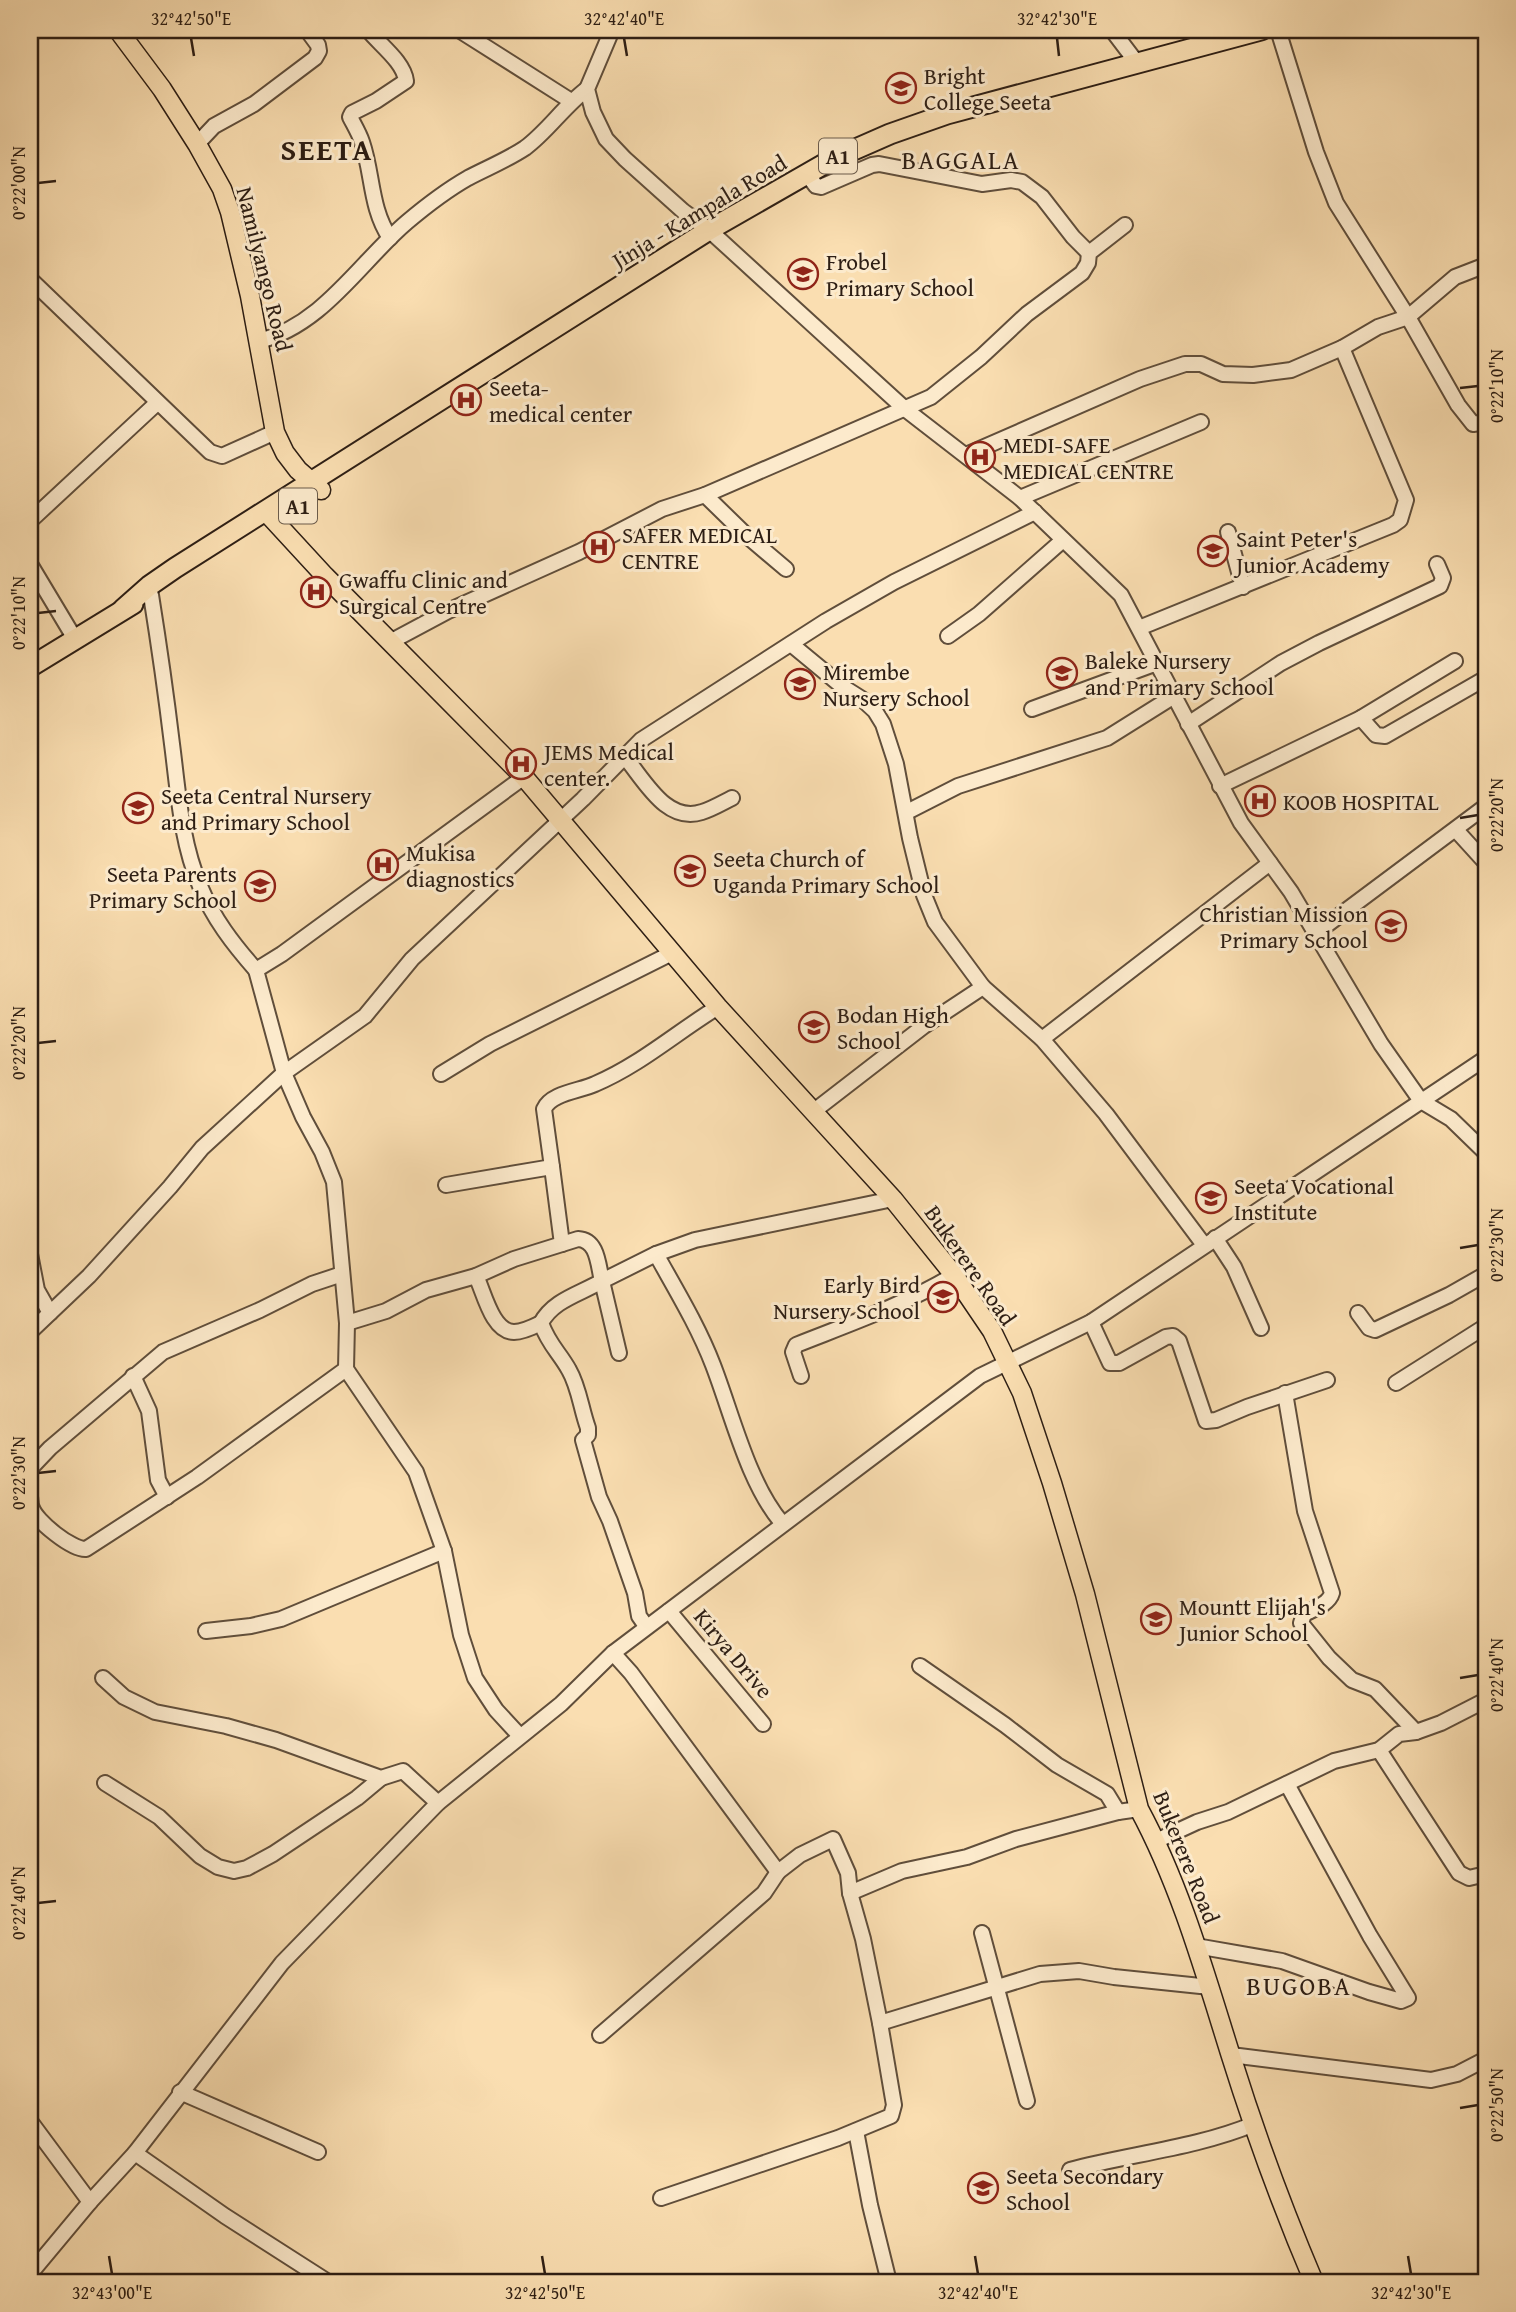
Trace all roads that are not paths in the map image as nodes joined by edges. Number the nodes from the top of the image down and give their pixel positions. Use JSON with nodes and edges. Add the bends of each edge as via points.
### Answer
{"nodes":[{"id":1,"x":118,"y":30,"type":"edge"},
{"id":2,"x":307,"y":30,"type":"edge"},
{"id":3,"x":368,"y":30,"type":"edge"},
{"id":4,"x":460,"y":30,"type":"edge"},
{"id":5,"x":612,"y":30,"type":"edge"},
{"id":6,"x":1112,"y":30,"type":"edge"},
{"id":7,"x":1261,"y":30,"type":"edge"},
{"id":8,"x":1279,"y":30,"type":"edge"},
{"id":9,"x":1137,"y":63,"type":"junction"},
{"id":10,"x":587,"y":89,"type":"junction"},
{"id":11,"x":571,"y":101,"type":"junction"},
{"id":12,"x":197,"y":144,"type":"junction"},
{"id":13,"x":807,"y":174,"type":"junction"},
{"id":14,"x":1125,"y":225,"type":"dead end"},
{"id":15,"x":709,"y":230,"type":"junction"},
{"id":16,"x":390,"y":238,"type":"junction"},
{"id":17,"x":1089,"y":253,"type":"junction"},
{"id":18,"x":1486,"y":265,"type":"edge"},
{"id":19,"x":30,"y":279,"type":"edge"},
{"id":20,"x":1408,"y":317,"type":"junction"},
{"id":21,"x":259,"y":341,"type":"junction"},
{"id":22,"x":1342,"y":348,"type":"junction"},
{"id":23,"x":157,"y":403,"type":"junction"},
{"id":24,"x":905,"y":409,"type":"junction"},
{"id":25,"x":1201,"y":422,"type":"dead end"},
{"id":26,"x":1486,"y":422,"type":"edge"},
{"id":27,"x":275,"y":432,"type":"junction"},
{"id":28,"x":966,"y":455,"type":"junction"},
{"id":29,"x":316,"y":487,"type":"junction"},
{"id":30,"x":705,"y":495,"type":"junction"},
{"id":31,"x":1020,"y":498,"type":"junction"},
{"id":32,"x":1035,"y":512,"type":"junction"},
{"id":33,"x":270,"y":517,"type":"junction"},
{"id":34,"x":30,"y":521,"type":"edge"},
{"id":35,"x":1228,"y":532,"type":"dead end"},
{"id":36,"x":1063,"y":540,"type":"junction"},
{"id":37,"x":30,"y":564,"type":"edge"},
{"id":38,"x":1437,"y":564,"type":"dead end"},
{"id":39,"x":786,"y":569,"type":"dead end"},
{"id":40,"x":1243,"y":587,"type":"junction"},
{"id":41,"x":151,"y":595,"type":"junction"},
{"id":42,"x":123,"y":609,"type":"junction"},
{"id":43,"x":1139,"y":628,"type":"junction"},
{"id":44,"x":948,"y":636,"type":"dead end"},
{"id":45,"x":75,"y":639,"type":"junction"},
{"id":46,"x":390,"y":642,"type":"junction"},
{"id":47,"x":791,"y":644,"type":"junction"},
{"id":48,"x":1455,"y":662,"type":"dead end"},
{"id":49,"x":1157,"y":663,"type":"junction"},
{"id":50,"x":30,"y":667,"type":"edge"},
{"id":51,"x":1486,"y":678,"type":"edge"},
{"id":52,"x":1174,"y":696,"type":"junction"},
{"id":53,"x":1032,"y":709,"type":"dead end"},
{"id":54,"x":1361,"y":718,"type":"junction"},
{"id":55,"x":1188,"y":724,"type":"junction"},
{"id":56,"x":624,"y":756,"type":"junction"},
{"id":57,"x":524,"y":777,"type":"junction"},
{"id":58,"x":1220,"y":786,"type":"junction"},
{"id":59,"x":732,"y":798,"type":"dead end"},
{"id":60,"x":1486,"y":806,"type":"edge"},
{"id":61,"x":907,"y":812,"type":"junction"},
{"id":62,"x":558,"y":820,"type":"junction"},
{"id":63,"x":1456,"y":830,"type":"junction"},
{"id":64,"x":1270,"y":863,"type":"junction"},
{"id":65,"x":1486,"y":863,"type":"edge"},
{"id":66,"x":1316,"y":933,"type":"junction"},
{"id":67,"x":672,"y":953,"type":"junction"},
{"id":68,"x":256,"y":970,"type":"junction"},
{"id":69,"x":983,"y":988,"type":"junction"},
{"id":70,"x":718,"y":1007,"type":"junction"},
{"id":71,"x":1042,"y":1039,"type":"junction"},
{"id":72,"x":1486,"y":1058,"type":"edge"},
{"id":73,"x":284,"y":1073,"type":"junction"},
{"id":74,"x":441,"y":1074,"type":"dead end"},
{"id":75,"x":1420,"y":1101,"type":"junction"},
{"id":76,"x":814,"y":1111,"type":"junction"},
{"id":77,"x":1486,"y":1153,"type":"edge"},
{"id":78,"x":552,"y":1167,"type":"junction"},
{"id":79,"x":446,"y":1185,"type":"dead end"},
{"id":80,"x":893,"y":1199,"type":"junction"},
{"id":81,"x":1209,"y":1242,"type":"junction"},
{"id":82,"x":562,"y":1244,"type":"junction"},
{"id":83,"x":656,"y":1254,"type":"junction"},
{"id":84,"x":30,"y":1255,"type":"edge"},
{"id":85,"x":342,"y":1274,"type":"junction"},
{"id":86,"x":1486,"y":1274,"type":"edge"},
{"id":87,"x":954,"y":1275,"type":"junction"},
{"id":88,"x":475,"y":1276,"type":"junction"},
{"id":89,"x":602,"y":1281,"type":"junction"},
{"id":90,"x":33,"y":1291,"type":"edge"},
{"id":91,"x":50,"y":1313,"type":"junction"},
{"id":92,"x":1359,"y":1313,"type":"dead end"},
{"id":93,"x":1091,"y":1322,"type":"junction"},
{"id":94,"x":347,"y":1323,"type":"junction"},
{"id":95,"x":541,"y":1323,"type":"junction"},
{"id":96,"x":1486,"y":1326,"type":"edge"},
{"id":97,"x":1261,"y":1328,"type":"dead end"},
{"id":98,"x":30,"y":1332,"type":"edge"},
{"id":99,"x":618,"y":1353,"type":"dead end"},
{"id":100,"x":1007,"y":1364,"type":"junction"},
{"id":101,"x":346,"y":1369,"type":"junction"},
{"id":102,"x":133,"y":1376,"type":"junction"},
{"id":103,"x":801,"y":1376,"type":"dead end"},
{"id":104,"x":1327,"y":1380,"type":"dead end"},
{"id":105,"x":1396,"y":1383,"type":"dead end"},
{"id":106,"x":1285,"y":1393,"type":"junction"},
{"id":107,"x":30,"y":1468,"type":"edge"},
{"id":108,"x":30,"y":1497,"type":"edge"},
{"id":109,"x":167,"y":1497,"type":"junction"},
{"id":110,"x":782,"y":1523,"type":"junction"},
{"id":111,"x":444,"y":1551,"type":"junction"},
{"id":112,"x":669,"y":1611,"type":"junction"},
{"id":113,"x":646,"y":1626,"type":"junction"},
{"id":114,"x":206,"y":1631,"type":"dead end"},
{"id":115,"x":612,"y":1653,"type":"junction"},
{"id":116,"x":920,"y":1666,"type":"dead end"},
{"id":117,"x":103,"y":1678,"type":"dead end"},
{"id":118,"x":1483,"y":1706,"type":"edge"},
{"id":119,"x":763,"y":1724,"type":"dead end"},
{"id":120,"x":1416,"y":1732,"type":"junction"},
{"id":121,"x":520,"y":1736,"type":"junction"},
{"id":122,"x":1379,"y":1750,"type":"junction"},
{"id":123,"x":381,"y":1778,"type":"junction"},
{"id":124,"x":105,"y":1783,"type":"dead end"},
{"id":125,"x":1287,"y":1784,"type":"junction"},
{"id":126,"x":438,"y":1803,"type":"junction"},
{"id":127,"x":1139,"y":1809,"type":"junction"},
{"id":128,"x":1118,"y":1812,"type":"junction"},
{"id":129,"x":1156,"y":1841,"type":"junction"},
{"id":130,"x":778,"y":1872,"type":"junction"},
{"id":131,"x":1486,"y":1874,"type":"edge"},
{"id":132,"x":850,"y":1893,"type":"junction"},
{"id":133,"x":982,"y":1933,"type":"dead end"},
{"id":134,"x":1196,"y":1946,"type":"junction"},
{"id":135,"x":995,"y":1987,"type":"junction"},
{"id":136,"x":1210,"y":1987,"type":"junction"},
{"id":137,"x":880,"y":2023,"type":"junction"},
{"id":138,"x":600,"y":2035,"type":"dead end"},
{"id":139,"x":1231,"y":2055,"type":"junction"},
{"id":140,"x":1486,"y":2059,"type":"edge"},
{"id":141,"x":180,"y":2092,"type":"junction"},
{"id":142,"x":1027,"y":2101,"type":"dead end"},
{"id":143,"x":30,"y":2121,"type":"edge"},
{"id":144,"x":1254,"y":2124,"type":"junction"},
{"id":145,"x":856,"y":2131,"type":"junction"},
{"id":146,"x":318,"y":2152,"type":"dead end"},
{"id":147,"x":135,"y":2153,"type":"junction"},
{"id":148,"x":1070,"y":2169,"type":"dead end"},
{"id":149,"x":661,"y":2198,"type":"dead end"},
{"id":150,"x":90,"y":2202,"type":"junction"},
{"id":151,"x":31,"y":2267,"type":"edge"},
{"id":152,"x":328,"y":2282,"type":"edge"},
{"id":153,"x":889,"y":2282,"type":"edge"},
{"id":154,"x":1314,"y":2282,"type":"edge"}],
"edges":[{"from":1,"to":12,"type":"main road","name":"Namilyango Road"},
{"from":2,"to":12,"type":"street","via":[[318,45],[315,58],[254,104],[214,126]]},
{"from":3,"to":16,"type":"street","via":[[406,78],[350,115],[363,144],[377,211]]},
{"from":4,"to":11,"type":"street"},
{"from":5,"to":10,"type":"street"},
{"from":6,"to":9,"type":"street"},
{"from":7,"to":9,"type":"highway","name":"Jinja - Kampala Road","number":"A1"},
{"from":8,"to":20,"type":"street","via":[[1336,203]]},
{"from":9,"to":13,"type":"highway","name":"Jinja - Kampala Road","number":"A1","via":[[947,114],[862,145]]},
{"from":10,"to":11,"type":"street"},
{"from":10,"to":15,"type":"street","via":[[606,139]]},
{"from":11,"to":16,"type":"street","via":[[529,145],[466,180]]},
{"from":12,"to":21,"type":"main road","name":"Namilyango Road","via":[[230,212]]},
{"from":13,"to":15,"type":"highway","name":"Jinja - Kampala Road","number":"A1"},
{"from":13,"to":17,"type":"street","via":[[821,187],[879,164],[982,184],[1022,182],[1041,197]]},
{"from":14,"to":17,"type":"street"},
{"from":15,"to":24,"type":"street"},
{"from":15,"to":29,"type":"highway","name":"Jinja - Kampala Road","number":"A1","via":[[461,387]]},
{"from":16,"to":21,"type":"street","via":[[309,317],[288,331]]},
{"from":17,"to":24,"type":"street","via":[[1083,273],[930,397]]},
{"from":18,"to":20,"type":"street","via":[[1455,277]]},
{"from":19,"to":23,"type":"street"},
{"from":20,"to":22,"type":"street","via":[[1378,327]]},
{"from":20,"to":26,"type":"street","via":[[1469,420],[1477,425]]},
{"from":21,"to":27,"type":"main road","name":"Namilyango Road"},
{"from":22,"to":28,"type":"street","via":[[1278,373],[1223,374],[1201,364],[1185,365],[1140,379]]},
{"from":22,"to":40,"type":"street","via":[[1406,500],[1400,520]]},
{"from":23,"to":27,"type":"street","via":[[216,455],[234,452]]},
{"from":23,"to":34,"type":"street"},
{"from":24,"to":28,"type":"street"},
{"from":24,"to":30,"type":"street"},
{"from":25,"to":31,"type":"street"},
{"from":27,"to":29,"type":"main road","name":"Namilyango Road","via":[[285,453]]},
{"from":28,"to":31,"type":"street"},
{"from":29,"to":33,"type":"highway","name":"Jinja - Kampala Road","number":"A1"},
{"from":30,"to":39,"type":"street"},
{"from":30,"to":46,"type":"street","via":[[662,509]]},
{"from":31,"to":32,"type":"street"},
{"from":32,"to":36,"type":"street"},
{"from":32,"to":47,"type":"street","via":[[894,583]]},
{"from":33,"to":41,"type":"highway","name":"Jinja - Kampala Road","number":"A1"},
{"from":33,"to":42,"type":"highway","name":"Jinja - Kampala Road","number":"A1","via":[[149,586]]},
{"from":33,"to":46,"type":"main road","name":"Bukerere Road"},
{"from":35,"to":40,"type":"street"},
{"from":36,"to":43,"type":"street","via":[[1121,595]]},
{"from":36,"to":44,"type":"street"},
{"from":37,"to":45,"type":"street"},
{"from":38,"to":55,"type":"street","via":[[1443,578],[1440,586],[1282,663]]},
{"from":40,"to":43,"type":"street"},
{"from":41,"to":42,"type":"highway","name":"Jinja - Kampala Road","number":"A1"},
{"from":41,"to":68,"type":"street","via":[[179,800],[198,883],[215,918]]},
{"from":42,"to":45,"type":"highway","name":"Jinja - Kampala Road","number":"A1"},
{"from":43,"to":49,"type":"street"},
{"from":45,"to":50,"type":"highway","name":"Jinja - Kampala Road","number":"A1"},
{"from":46,"to":57,"type":"main road","name":"Bukerere Road"},
{"from":47,"to":56,"type":"street","via":[[641,740]]},
{"from":47,"to":61,"type":"street","via":[[875,711],[897,764]]},
{"from":48,"to":54,"type":"street"},
{"from":49,"to":52,"type":"street"},
{"from":49,"to":53,"type":"street"},
{"from":51,"to":54,"type":"street","via":[[1385,736],[1376,735]]},
{"from":52,"to":55,"type":"street"},
{"from":52,"to":61,"type":"street","via":[[1107,737],[958,786]]},
{"from":54,"to":58,"type":"street"},
{"from":55,"to":58,"type":"street"},
{"from":56,"to":59,"type":"street","via":[[677,814],[702,812]]},
{"from":56,"to":62,"type":"street"},
{"from":57,"to":62,"type":"main road","name":"Bukerere Road"},
{"from":57,"to":68,"type":"street"},
{"from":58,"to":64,"type":"street"},
{"from":60,"to":63,"type":"street"},
{"from":61,"to":69,"type":"street","via":[[916,865],[934,922]]},
{"from":62,"to":67,"type":"main road","name":"Bukerere Road"},
{"from":62,"to":73,"type":"street","via":[[412,959],[365,1016]]},
{"from":63,"to":65,"type":"street"},
{"from":63,"to":66,"type":"street"},
{"from":64,"to":66,"type":"street"},
{"from":64,"to":71,"type":"street"},
{"from":66,"to":75,"type":"street"},
{"from":67,"to":70,"type":"main road","name":"Bukerere Road"},
{"from":67,"to":74,"type":"street","via":[[501,1038]]},
{"from":68,"to":73,"type":"street"},
{"from":69,"to":71,"type":"street"},
{"from":69,"to":76,"type":"street","via":[[924,1026]]},
{"from":70,"to":76,"type":"main road","name":"Bukerere Road"},
{"from":70,"to":78,"type":"street","via":[[624,1070],[551,1099],[544,1109]]},
{"from":71,"to":81,"type":"street"},
{"from":72,"to":75,"type":"street"},
{"from":73,"to":85,"type":"street","via":[[334,1182]]},
{"from":73,"to":91,"type":"street","via":[[202,1148],[89,1276]]},
{"from":75,"to":77,"type":"street","via":[[1451,1119]]},
{"from":75,"to":81,"type":"street"},
{"from":76,"to":80,"type":"main road","name":"Bukerere Road"},
{"from":78,"to":79,"type":"street"},
{"from":78,"to":82,"type":"street"},
{"from":80,"to":83,"type":"street","via":[[695,1240]]},
{"from":80,"to":87,"type":"main road","name":"Bukerere Road"},
{"from":81,"to":93,"type":"street"},
{"from":81,"to":97,"type":"street","via":[[1234,1267]]},
{"from":82,"to":88,"type":"street"},
{"from":82,"to":89,"type":"street","via":[[587,1239]]},
{"from":83,"to":89,"type":"street"},
{"from":83,"to":110,"type":"street","via":[[712,1362],[763,1495]]},
{"from":84,"to":90,"type":"street"},
{"from":85,"to":94,"type":"street"},
{"from":85,"to":102,"type":"street","via":[[163,1352]]},
{"from":86,"to":92,"type":"street","via":[[1375,1330],[1368,1328]]},
{"from":87,"to":100,"type":"main road","name":"Bukerere Road","via":[[992,1331]]},
{"from":87,"to":103,"type":"street","via":[[875,1315],[796,1345],[793,1352]]},
{"from":88,"to":94,"type":"street","via":[[426,1290],[386,1311]]},
{"from":88,"to":95,"type":"street","via":[[503,1330],[522,1331]]},
{"from":89,"to":95,"type":"street","via":[[547,1310]]},
{"from":89,"to":99,"type":"street"},
{"from":90,"to":91,"type":"street"},
{"from":91,"to":98,"type":"street"},
{"from":93,"to":100,"type":"street"},
{"from":93,"to":106,"type":"street","via":[[1110,1363],[1119,1363],[1166,1337],[1179,1341],[1206,1421]]},
{"from":94,"to":101,"type":"street"},
{"from":95,"to":113,"type":"street","via":[[574,1380],[588,1427],[583,1440],[599,1497]]},
{"from":96,"to":105,"type":"street"},
{"from":100,"to":110,"type":"street","via":[[980,1376]]},
{"from":100,"to":127,"type":"main road","name":"Bukerere Road","via":[[1040,1446],[1085,1594]]},
{"from":101,"to":109,"type":"street"},
{"from":101,"to":111,"type":"street","via":[[416,1472]]},
{"from":102,"to":107,"type":"street"},
{"from":102,"to":109,"type":"street","via":[[149,1411],[156,1469]]},
{"from":104,"to":106,"type":"street"},
{"from":106,"to":120,"type":"street","via":[[1305,1511],[1332,1592],[1326,1602],[1304,1614],[1301,1623],[1352,1680],[1375,1689]]},
{"from":108,"to":109,"type":"street","via":[[36,1515],[57,1535],[86,1549]]},
{"from":110,"to":112,"type":"street"},
{"from":111,"to":114,"type":"street","via":[[281,1619]]},
{"from":111,"to":121,"type":"street","via":[[475,1678]]},
{"from":112,"to":113,"type":"street"},
{"from":112,"to":119,"type":"street","name":"Kirya Drive"},
{"from":113,"to":115,"type":"street"},
{"from":115,"to":121,"type":"street","via":[[561,1704]]},
{"from":115,"to":130,"type":"street"},
{"from":116,"to":128,"type":"street","via":[[1057,1765],[1107,1794]]},
{"from":117,"to":123,"type":"street","via":[[124,1697],[155,1712],[276,1740]]},
{"from":118,"to":120,"type":"street"},
{"from":120,"to":122,"type":"street","via":[[1399,1734]]},
{"from":121,"to":126,"type":"street"},
{"from":122,"to":125,"type":"street","via":[[1334,1761]]},
{"from":122,"to":131,"type":"street","via":[[1459,1873],[1469,1878]]},
{"from":123,"to":124,"type":"street","via":[[273,1854],[234,1871],[200,1856],[159,1817]]},
{"from":123,"to":126,"type":"street","via":[[408,1773]]},
{"from":125,"to":129,"type":"street"},
{"from":125,"to":134,"type":"street","via":[[1408,1998],[1401,2001],[1368,1992],[1282,1961]]},
{"from":126,"to":141,"type":"street","via":[[282,1963]]},
{"from":127,"to":128,"type":"street"},
{"from":127,"to":129,"type":"main road","name":"Bukerere Road"},
{"from":128,"to":132,"type":"street","via":[[967,1857],[902,1871]]},
{"from":129,"to":134,"type":"main road","name":"Bukerere Road"},
{"from":130,"to":132,"type":"street","via":[[833,1839],[848,1873]]},
{"from":130,"to":138,"type":"street","via":[[764,1893]]},
{"from":132,"to":137,"type":"street"},
{"from":133,"to":135,"type":"street"},
{"from":134,"to":136,"type":"main road","name":"Bukerere Road"},
{"from":135,"to":136,"type":"street","via":[[1040,1974],[1079,1971]]},
{"from":135,"to":137,"type":"street"},
{"from":135,"to":142,"type":"street"},
{"from":136,"to":139,"type":"main road","name":"Bukerere Road"},
{"from":137,"to":145,"type":"street","via":[[894,2110],[887,2119]]},
{"from":139,"to":140,"type":"street","via":[[1431,2080],[1457,2074]]},
{"from":139,"to":144,"type":"main road","name":"Bukerere Road"},
{"from":141,"to":146,"type":"street"},
{"from":141,"to":147,"type":"street"},
{"from":143,"to":150,"type":"street"},
{"from":144,"to":148,"type":"street","via":[[1228,2134]]},
{"from":144,"to":154,"type":"main road","name":"Bukerere Road"},
{"from":145,"to":149,"type":"street"},
{"from":145,"to":153,"type":"street"},
{"from":147,"to":150,"type":"street"},
{"from":147,"to":152,"type":"street"},
{"from":150,"to":151,"type":"street"}]}
